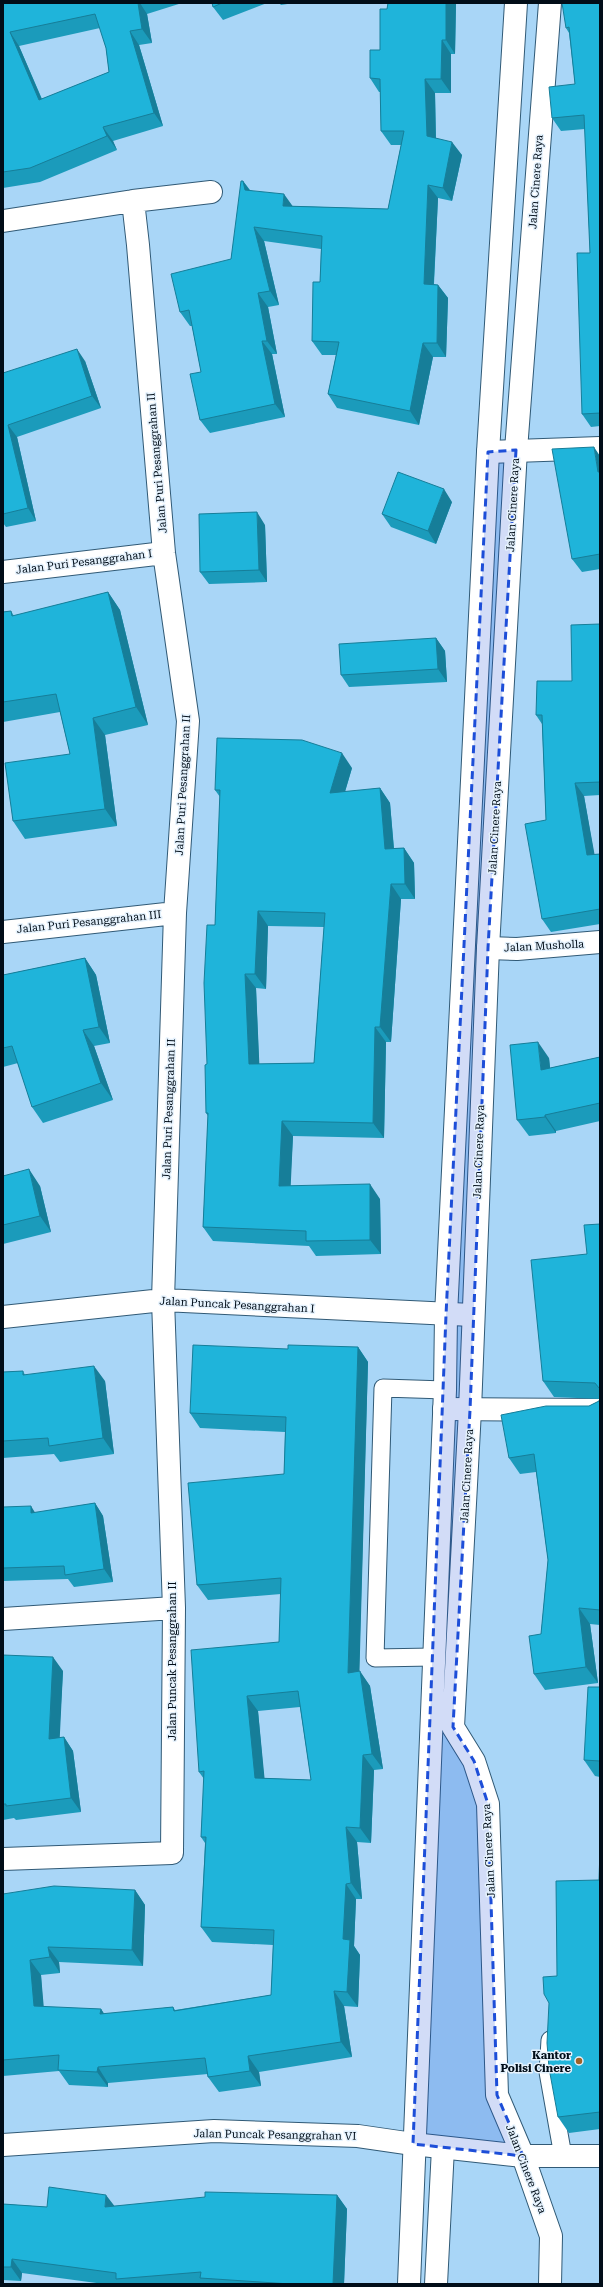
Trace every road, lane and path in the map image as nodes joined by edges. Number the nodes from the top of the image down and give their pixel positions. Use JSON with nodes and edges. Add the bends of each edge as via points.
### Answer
{"nodes":[{"id":1,"x":516,"y":3,"type":"edge"},
{"id":2,"x":550,"y":3,"type":"edge"},
{"id":3,"x":212,"y":192,"type":"dead end"},
{"id":4,"x":133,"y":202,"type":"junction"},
{"id":5,"x":3,"y":221,"type":"edge"},
{"id":6,"x":600,"y":448,"type":"edge"},
{"id":7,"x":516,"y":450,"type":"junction"},
{"id":8,"x":488,"y":452,"type":"junction"},
{"id":9,"x":164,"y":553,"type":"junction"},
{"id":10,"x":3,"y":572,"type":"edge"},
{"id":11,"x":175,"y":913,"type":"junction"},
{"id":12,"x":3,"y":932,"type":"edge"},
{"id":13,"x":600,"y":942,"type":"edge"},
{"id":14,"x":488,"y":948,"type":"junction"},
{"id":15,"x":162,"y":1300,"type":"junction"},
{"id":16,"x":446,"y":1315,"type":"junction"},
{"id":17,"x":472,"y":1315,"type":"junction"},
{"id":18,"x":3,"y":1317,"type":"edge"},
{"id":19,"x":444,"y":1399,"type":"junction"},
{"id":20,"x":470,"y":1410,"type":"junction"},
{"id":21,"x":600,"y":1410,"type":"edge"},
{"id":22,"x":174,"y":1608,"type":"junction"},
{"id":23,"x":3,"y":1620,"type":"edge"},
{"id":24,"x":433,"y":1657,"type":"junction"},
{"id":25,"x":3,"y":1859,"type":"edge"},
{"id":26,"x":550,"y":2026,"type":"edge"},
{"id":27,"x":413,"y":2144,"type":"junction"},
{"id":28,"x":3,"y":2145,"type":"edge"},
{"id":29,"x":443,"y":2148,"type":"junction"},
{"id":30,"x":523,"y":2156,"type":"junction"},
{"id":31,"x":563,"y":2156,"type":"junction"},
{"id":32,"x":600,"y":2156,"type":"edge"},
{"id":33,"x":408,"y":2284,"type":"edge"},
{"id":34,"x":436,"y":2284,"type":"edge"},
{"id":35,"x":550,"y":2284,"type":"edge"}],
"edges":[{"from":1,"to":8,"type":"main road"},
{"from":2,"to":7,"type":"main road","name":"Jalan Cinere Raya"},
{"from":3,"to":4,"type":"main road"},
{"from":4,"to":5,"type":"main road"},
{"from":4,"to":9,"type":"main road","name":"Jalan Puri Pesanggrahan II"},
{"from":6,"to":7,"type":"main road"},
{"from":7,"to":8,"type":"main road"},
{"from":7,"to":14,"type":"main road","name":"Jalan Cinere Raya"},
{"from":8,"to":16,"type":"main road"},
{"from":9,"to":10,"type":"main road","name":"Jalan Puri Pesanggrahan I"},
{"from":9,"to":11,"type":"main road","name":"Jalan Puri Pesanggrahan II","via":[[188,721]]},
{"from":11,"to":12,"type":"main road","name":"Jalan Puri Pesanggrahan III"},
{"from":11,"to":15,"type":"main road","name":"Jalan Puri Pesanggrahan II"},
{"from":13,"to":14,"type":"main road","name":"Jalan Musholla","via":[[517,949]]},
{"from":14,"to":17,"type":"main road","name":"Jalan Cinere Raya"},
{"from":15,"to":16,"type":"main road","name":"Jalan Puncak Pesanggrahan I"},
{"from":15,"to":18,"type":"main road","name":"Jalan Puncak Pesanggrahan I"},
{"from":15,"to":22,"type":"main road","name":"Jalan Puncak Pesanggrahan II"},
{"from":16,"to":17,"type":"main road","name":"Jalan Puncak Pesanggrahan I"},
{"from":16,"to":19,"type":"main road"},
{"from":17,"to":20,"type":"main road","name":"Jalan Cinere Raya"},
{"from":19,"to":20,"type":"main road"},
{"from":19,"to":24,"type":"main road"},
{"from":19,"to":24,"type":"lane","via":[[383,1388],[375,1658]]},
{"from":20,"to":21,"type":"main road"},
{"from":20,"to":30,"type":"main road","name":"Jalan Cinere Raya","via":[[453,1727],[474,1761],[488,1804],[497,2095]]},
{"from":22,"to":23,"type":"main road"},
{"from":22,"to":25,"type":"main road","name":"Jalan Puncak Pesanggrahan II","via":[[172,1853]]},
{"from":24,"to":27,"type":"main road"},
{"from":26,"to":31,"type":"lane","via":[[548,2072]]},
{"from":27,"to":28,"type":"main road","name":"Jalan Puncak Pesanggrahan VI","via":[[358,2136],[214,2131]]},
{"from":27,"to":29,"type":"main road","name":"Jalan Puncak Pesanggrahan VI"},
{"from":27,"to":33,"type":"main road"},
{"from":29,"to":30,"type":"main road","name":"Jalan Puncak Pesanggrahan VI"},
{"from":29,"to":34,"type":"main road"},
{"from":30,"to":31,"type":"main road","name":"Jalan Puncak Pesanggrahan VI"},
{"from":30,"to":35,"type":"main road","name":"Jalan Cinere Raya","via":[[551,2236]]},
{"from":31,"to":32,"type":"main road","name":"Jalan Puncak Pesanggrahan VI"}]}
